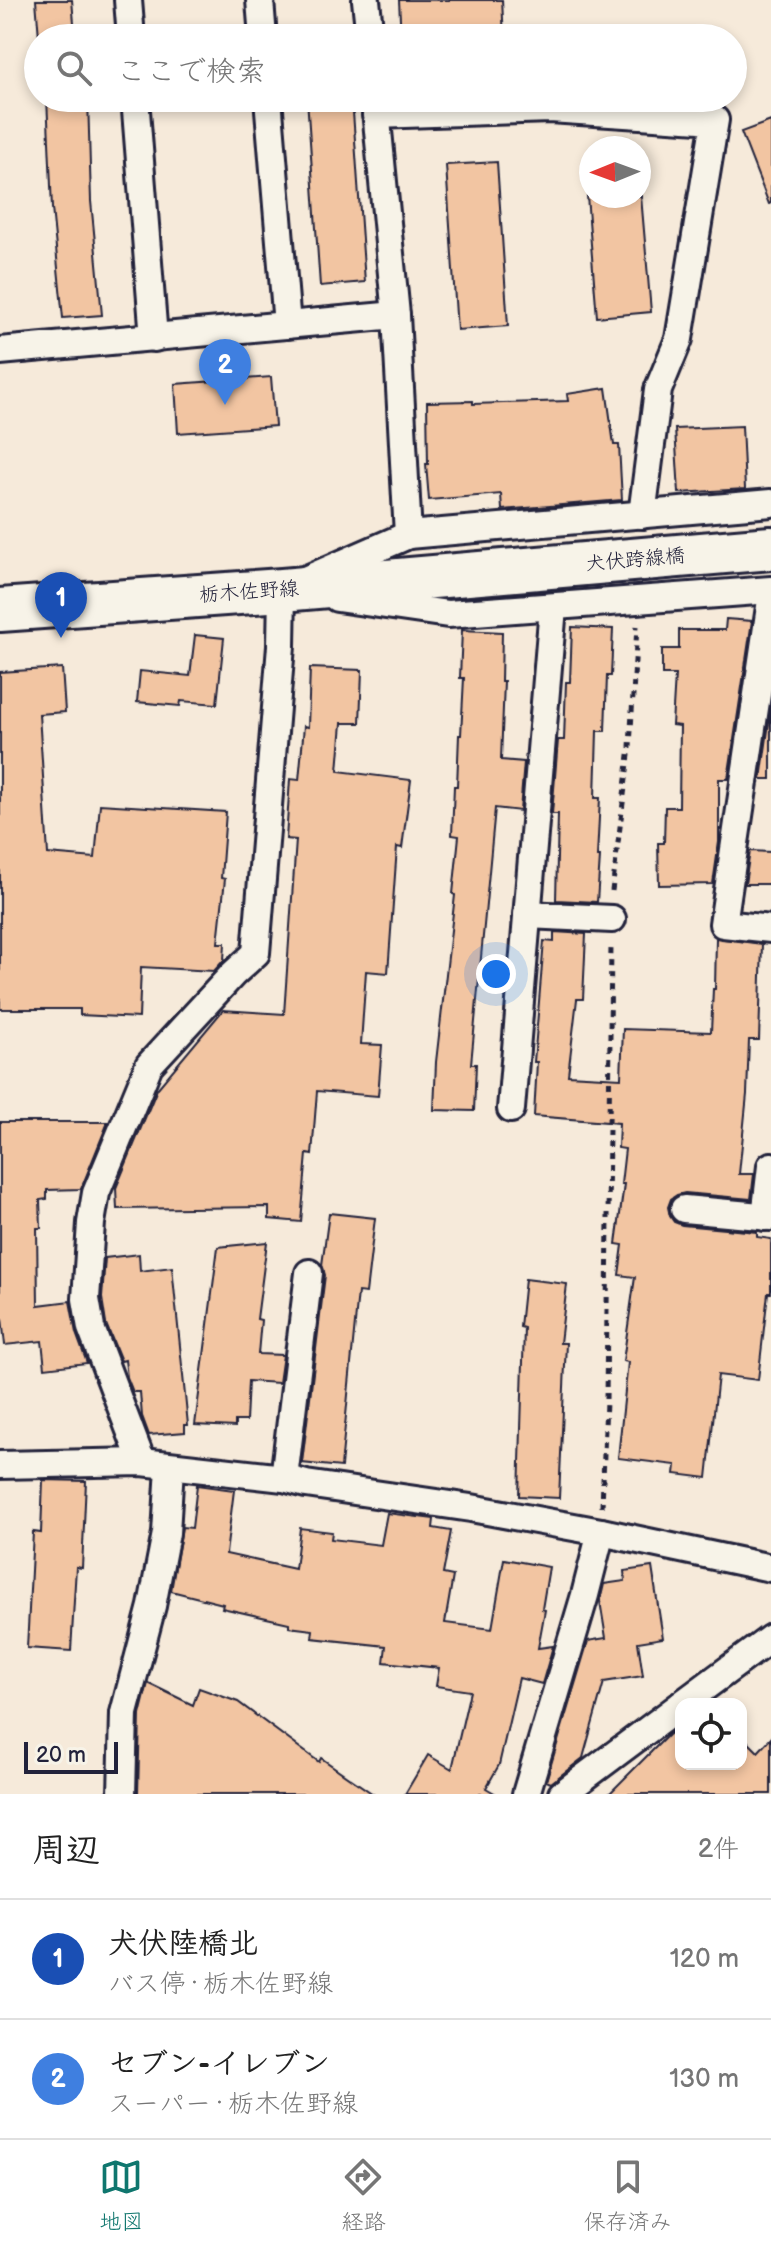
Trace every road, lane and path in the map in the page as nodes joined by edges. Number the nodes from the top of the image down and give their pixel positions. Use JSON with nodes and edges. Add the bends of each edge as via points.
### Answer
{"nodes":[{"id":1,"x":128,"y":0,"type":"edge"},
{"id":2,"x":260,"y":0,"type":"edge"},
{"id":3,"x":366,"y":0,"type":"edge"},
{"id":4,"x":130,"y":24,"type":"edge"},
{"id":5,"x":262,"y":24,"type":"edge"},
{"id":6,"x":369,"y":24,"type":"edge"},
{"id":7,"x":136,"y":112,"type":"edge"},
{"id":8,"x":269,"y":112,"type":"edge"},
{"id":9,"x":377,"y":112,"type":"edge"},
{"id":10,"x":595,"y":112,"type":"edge"},
{"id":11,"x":396,"y":315,"type":"junction"},
{"id":12,"x":287,"y":325,"type":"junction"},
{"id":13,"x":154,"y":338,"type":"junction"},
{"id":14,"x":0,"y":351,"type":"edge"},
{"id":15,"x":771,"y":503,"type":"edge"},
{"id":16,"x":642,"y":515,"type":"junction"},
{"id":17,"x":408,"y":535,"type":"junction"},
{"id":18,"x":771,"y":548,"type":"edge"},
{"id":19,"x":498,"y":571,"type":"joint"},
{"id":20,"x":282,"y":590,"type":"junction"},
{"id":21,"x":771,"y":590,"type":"edge"},
{"id":22,"x":771,"y":600,"type":"edge"},
{"id":23,"x":641,"y":601,"type":"junction"},
{"id":24,"x":553,"y":607,"type":"junction"},
{"id":25,"x":0,"y":610,"type":"edge"},
{"id":26,"x":527,"y":915,"type":"junction"},
{"id":27,"x":612,"y":919,"type":"junction"},
{"id":28,"x":771,"y":929,"type":"edge"},
{"id":29,"x":511,"y":1109,"type":"dead end"},
{"id":30,"x":771,"y":1166,"type":"edge"},
{"id":31,"x":684,"y":1209,"type":"dead end"},
{"id":32,"x":768,"y":1217,"type":"edge"},
{"id":33,"x":309,"y":1273,"type":"dead end"},
{"id":34,"x":142,"y":1462,"type":"junction"},
{"id":35,"x":0,"y":1465,"type":"edge"},
{"id":36,"x":170,"y":1467,"type":"junction"},
{"id":37,"x":284,"y":1478,"type":"junction"},
{"id":38,"x":601,"y":1532,"type":"junction"},
{"id":39,"x":771,"y":1568,"type":"edge"},
{"id":40,"x":771,"y":1638,"type":"edge"},
{"id":41,"x":690,"y":1698,"type":"edge"},
{"id":42,"x":675,"y":1709,"type":"edge"},
{"id":43,"x":122,"y":1794,"type":"edge"},
{"id":44,"x":526,"y":1794,"type":"edge"},
{"id":45,"x":562,"y":1794,"type":"edge"}],
"edges":[{"from":1,"to":4,"type":"street"},
{"from":2,"to":5,"type":"street"},
{"from":3,"to":6,"type":"street"},
{"from":7,"to":13,"type":"street"},
{"from":8,"to":12,"type":"street"},
{"from":9,"to":11,"type":"street"},
{"from":10,"to":16,"type":"street","via":[[715,120],[679,339],[658,390]]},
{"from":11,"to":12,"type":"street"},
{"from":11,"to":17,"type":"street"},
{"from":12,"to":13,"type":"street"},
{"from":13,"to":14,"type":"street"},
{"from":15,"to":16,"type":"street"},
{"from":16,"to":17,"type":"street"},
{"from":17,"to":20,"type":"street"},
{"from":18,"to":19,"type":"main road","name":"犬伏跨線橋"},
{"from":19,"to":20,"type":"main road","name":"栃木佐野線"},
{"from":20,"to":24,"type":"street","via":[[448,614]]},
{"from":20,"to":25,"type":"main road","name":"栃木佐野線"},
{"from":20,"to":34,"type":"street","via":[[256,953],[149,1065],[96,1193],[91,1223],[86,1299],[91,1328]]},
{"from":21,"to":23,"type":"street"},
{"from":22,"to":28,"type":"street","via":[[723,924]]},
{"from":23,"to":24,"type":"street"},
{"from":23,"to":27,"type":"path"},
{"from":24,"to":26,"type":"street"},
{"from":26,"to":27,"type":"street"},
{"from":26,"to":29,"type":"street"},
{"from":27,"to":38,"type":"path"},
{"from":30,"to":32,"type":"street"},
{"from":31,"to":32,"type":"street"},
{"from":33,"to":37,"type":"street"},
{"from":34,"to":35,"type":"street"},
{"from":34,"to":36,"type":"street"},
{"from":36,"to":37,"type":"street"},
{"from":36,"to":43,"type":"street","via":[[166,1533],[124,1713]]},
{"from":37,"to":38,"type":"street"},
{"from":38,"to":39,"type":"street"},
{"from":38,"to":44,"type":"street"},
{"from":40,"to":41,"type":"street"},
{"from":42,"to":45,"type":"street"}]}
